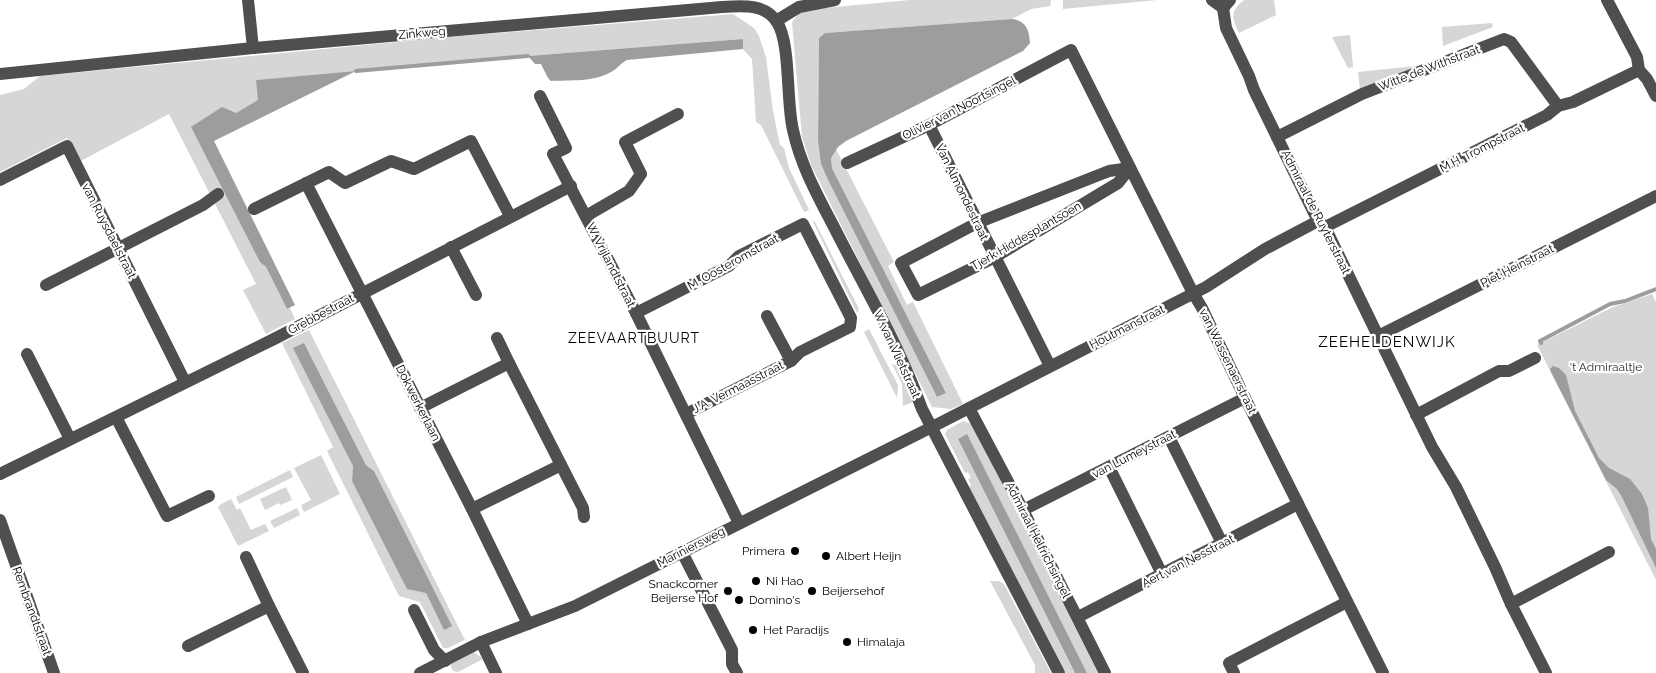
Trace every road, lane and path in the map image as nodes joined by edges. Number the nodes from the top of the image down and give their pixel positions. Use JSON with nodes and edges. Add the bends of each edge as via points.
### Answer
{"nodes":[{"id":1,"x":248,"y":0,"type":"edge"},
{"id":2,"x":835,"y":0,"type":"edge"},
{"id":3,"x":1212,"y":0,"type":"edge"},
{"id":4,"x":1607,"y":0,"type":"edge"},
{"id":5,"x":1227,"y":4,"type":"edge"},
{"id":6,"x":776,"y":21,"type":"junction"},
{"id":7,"x":253,"y":48,"type":"junction"},
{"id":8,"x":1071,"y":50,"type":"joint"},
{"id":9,"x":1639,"y":70,"type":"junction"},
{"id":10,"x":0,"y":74,"type":"edge"},
{"id":11,"x":540,"y":96,"type":"dead end"},
{"id":12,"x":1656,"y":96,"type":"edge"},
{"id":13,"x":1558,"y":106,"type":"junction"},
{"id":14,"x":678,"y":114,"type":"dead end"},
{"id":15,"x":929,"y":125,"type":"junction"},
{"id":16,"x":1277,"y":137,"type":"junction"},
{"id":17,"x":847,"y":163,"type":"dead end"},
{"id":18,"x":1130,"y":168,"type":"junction"},
{"id":19,"x":0,"y":180,"type":"edge"},
{"id":20,"x":306,"y":183,"type":"junction"},
{"id":21,"x":571,"y":186,"type":"junction"},
{"id":22,"x":218,"y":194,"type":"dead end"},
{"id":23,"x":1656,"y":196,"type":"edge"},
{"id":24,"x":254,"y":209,"type":"dead end"},
{"id":25,"x":510,"y":216,"type":"junction"},
{"id":26,"x":586,"y":216,"type":"junction"},
{"id":27,"x":978,"y":223,"type":"junction"},
{"id":28,"x":1322,"y":224,"type":"junction"},
{"id":29,"x":451,"y":247,"type":"junction"},
{"id":30,"x":119,"y":248,"type":"junction"},
{"id":31,"x":995,"y":257,"type":"junction"},
{"id":32,"x":46,"y":285,"type":"dead end"},
{"id":33,"x":361,"y":293,"type":"junction"},
{"id":34,"x":1192,"y":293,"type":"junction"},
{"id":35,"x":476,"y":296,"type":"dead end"},
{"id":36,"x":636,"y":313,"type":"junction"},
{"id":37,"x":767,"y":316,"type":"dead end"},
{"id":38,"x":850,"y":327,"type":"joint"},
{"id":39,"x":1378,"y":336,"type":"junction"},
{"id":40,"x":497,"y":338,"type":"dead end"},
{"id":41,"x":26,"y":354,"type":"dead end"},
{"id":42,"x":1535,"y":358,"type":"dead end"},
{"id":43,"x":790,"y":361,"type":"junction"},
{"id":44,"x":510,"y":363,"type":"junction"},
{"id":45,"x":1050,"y":366,"type":"junction"},
{"id":46,"x":185,"y":382,"type":"junction"},
{"id":47,"x":1245,"y":398,"type":"junction"},
{"id":48,"x":420,"y":408,"type":"junction"},
{"id":49,"x":969,"y":408,"type":"junction"},
{"id":50,"x":686,"y":414,"type":"junction"},
{"id":51,"x":1416,"y":415,"type":"junction"},
{"id":52,"x":116,"y":417,"type":"junction"},
{"id":53,"x":932,"y":428,"type":"junction"},
{"id":54,"x":1169,"y":437,"type":"junction"},
{"id":55,"x":70,"y":439,"type":"junction"},
{"id":56,"x":561,"y":465,"type":"junction"},
{"id":57,"x":1109,"y":467,"type":"junction"},
{"id":58,"x":0,"y":474,"type":"edge"},
{"id":59,"x":209,"y":496,"type":"dead end"},
{"id":60,"x":1298,"y":504,"type":"junction"},
{"id":61,"x":472,"y":509,"type":"junction"},
{"id":62,"x":1023,"y":510,"type":"junction"},
{"id":63,"x":584,"y":518,"type":"dead end"},
{"id":64,"x":0,"y":520,"type":"edge"},
{"id":65,"x":739,"y":523,"type":"junction"},
{"id":66,"x":1222,"y":543,"type":"junction"},
{"id":67,"x":682,"y":552,"type":"junction"},
{"id":68,"x":1609,"y":552,"type":"dead end"},
{"id":69,"x":246,"y":558,"type":"dead end"},
{"id":70,"x":1162,"y":574,"type":"junction"},
{"id":71,"x":1347,"y":602,"type":"junction"},
{"id":72,"x":1511,"y":604,"type":"junction"},
{"id":73,"x":269,"y":606,"type":"junction"},
{"id":74,"x":414,"y":610,"type":"dead end"},
{"id":75,"x":1078,"y":617,"type":"junction"},
{"id":76,"x":528,"y":624,"type":"junction"},
{"id":77,"x":481,"y":642,"type":"junction"},
{"id":78,"x":188,"y":646,"type":"dead end"},
{"id":79,"x":444,"y":661,"type":"junction"},
{"id":80,"x":54,"y":673,"type":"edge"},
{"id":81,"x":303,"y":673,"type":"edge"},
{"id":82,"x":420,"y":673,"type":"edge"},
{"id":83,"x":496,"y":673,"type":"edge"},
{"id":84,"x":737,"y":673,"type":"edge"},
{"id":85,"x":1059,"y":673,"type":"edge"},
{"id":86,"x":1105,"y":673,"type":"edge"},
{"id":87,"x":1234,"y":673,"type":"edge"},
{"id":88,"x":1383,"y":673,"type":"edge"},
{"id":89,"x":1546,"y":673,"type":"edge"}],
"edges":[{"from":1,"to":7,"type":"street"},
{"from":2,"to":6,"type":"street","via":[[799,7]]},
{"from":3,"to":5,"type":"street"},
{"from":4,"to":9,"type":"street","via":[[1637,57]]},
{"from":5,"to":16,"type":"street","name":"Admiraal de Ruyterstraat","via":[[1226,28]]},
{"from":6,"to":7,"type":"street","name":"Zinkweg","via":[[764,10],[750,6],[722,7]]},
{"from":6,"to":53,"type":"street","name":"W. van Vlietstraat","via":[[783,35],[790,120],[798,152],[904,364]]},
{"from":7,"to":10,"type":"street","name":"Zinkweg"},
{"from":8,"to":15,"type":"street","name":"Olivier van Noortsingel"},
{"from":8,"to":18,"type":"street","name":"van Wassenaerstraat"},
{"from":9,"to":12,"type":"street"},
{"from":9,"to":13,"type":"street","name":"M.H. Trompstraat"},
{"from":11,"to":21,"type":"street","name":"W. Vrijlandtstraat","via":[[566,148],[553,154]]},
{"from":13,"to":16,"type":"street","name":"Witte de Withstraat","via":[[1512,42],[1504,39],[1362,94]]},
{"from":13,"to":28,"type":"street","name":"M.H. Trompstraat","via":[[1547,115]]},
{"from":14,"to":26,"type":"street","via":[[625,142],[641,174],[629,191]]},
{"from":15,"to":17,"type":"street","name":"Olivier van Noortsingel"},
{"from":15,"to":27,"type":"street","name":"Van Almondestraat"},
{"from":16,"to":28,"type":"street","name":"Admiraal de Ruyterstraat"},
{"from":18,"to":27,"type":"street","name":"Tjerk Hiddesplantsoen","via":[[1109,171]]},
{"from":18,"to":31,"type":"street","name":"Tjerk Hiddesplantsoen","via":[[1118,183]]},
{"from":18,"to":34,"type":"street","name":"van Wassenaerstraat"},
{"from":19,"to":30,"type":"street","name":"van Ruysdaelstraat","via":[[67,146]]},
{"from":20,"to":24,"type":"street"},
{"from":20,"to":25,"type":"street","via":[[329,172],[344,183],[391,161],[414,169],[472,141]]},
{"from":20,"to":33,"type":"street","name":"Dokwerkerlaan"},
{"from":21,"to":25,"type":"street","name":"Grebbestraat"},
{"from":21,"to":26,"type":"street","name":"W. Vrijlandtstraat"},
{"from":22,"to":30,"type":"street","via":[[203,206]]},
{"from":23,"to":39,"type":"street","name":"Piet Heinstraat"},
{"from":25,"to":29,"type":"street","name":"Grebbestraat"},
{"from":26,"to":36,"type":"street","name":"W. Vrijlandtstraat"},
{"from":27,"to":31,"type":"street","name":"Van Almondestraat"},
{"from":27,"to":31,"type":"street","name":"Tjerk Hiddesplantsoen","via":[[900,263],[918,295]]},
{"from":28,"to":34,"type":"street","name":"Houtmanstraat","via":[[1265,249]]},
{"from":28,"to":39,"type":"street","name":"Admiraal de Ruyterstraat"},
{"from":29,"to":33,"type":"street","name":"Grebbestraat"},
{"from":29,"to":35,"type":"street"},
{"from":30,"to":32,"type":"street"},
{"from":30,"to":46,"type":"street","name":"van Ruysdaelstraat"},
{"from":31,"to":45,"type":"street","name":"Van Almondestraat"},
{"from":33,"to":46,"type":"street","name":"Grebbestraat"},
{"from":33,"to":48,"type":"street","name":"Dokwerkerlaan"},
{"from":34,"to":45,"type":"street","name":"Houtmanstraat"},
{"from":34,"to":47,"type":"street","name":"van Wassenaerstraat"},
{"from":36,"to":38,"type":"street","name":"M. Oosteromstraat","via":[[803,224],[851,318]]},
{"from":36,"to":50,"type":"street","name":"W. Vrijlandtstraat"},
{"from":37,"to":43,"type":"street","name":"J.A. Vermaasstraat"},
{"from":38,"to":43,"type":"street","name":"J.A. Vermaasstraat","via":[[800,352]]},
{"from":39,"to":51,"type":"street","name":"Admiraal de Ruyterstraat"},
{"from":40,"to":44,"type":"street"},
{"from":41,"to":55,"type":"street"},
{"from":42,"to":51,"type":"street","via":[[1509,372],[1499,371]]},
{"from":43,"to":50,"type":"street","name":"J.A. Vermaasstraat"},
{"from":44,"to":48,"type":"street"},
{"from":44,"to":56,"type":"street"},
{"from":45,"to":49,"type":"street","name":"Houtmanstraat"},
{"from":46,"to":52,"type":"street","name":"Grebbestraat"},
{"from":47,"to":54,"type":"street","name":"van Lumeystraat"},
{"from":47,"to":60,"type":"street","name":"van Wassenaerstraat"},
{"from":48,"to":61,"type":"street","name":"Dokwerkerlaan"},
{"from":49,"to":53,"type":"street","name":"Houtmanstraat"},
{"from":49,"to":62,"type":"street","name":"Admiraal Helfrichsingel"},
{"from":50,"to":65,"type":"street","name":"W. Vrijlandtstraat"},
{"from":51,"to":72,"type":"street","name":"Admiraal de Ruyterstraat","via":[[1496,566]]},
{"from":52,"to":55,"type":"street","name":"Grebbestraat"},
{"from":52,"to":59,"type":"street","via":[[167,516]]},
{"from":53,"to":65,"type":"street","name":"Mariniersweg"},
{"from":53,"to":85,"type":"street","name":"W. van Vlietstraat"},
{"from":54,"to":57,"type":"street","name":"van Lumeystraat"},
{"from":54,"to":66,"type":"street"},
{"from":55,"to":58,"type":"street","name":"Grebbestraat"},
{"from":56,"to":61,"type":"street"},
{"from":56,"to":63,"type":"street","via":[[584,508]]},
{"from":57,"to":62,"type":"street","name":"van Lumeystraat"},
{"from":57,"to":70,"type":"street"},
{"from":60,"to":66,"type":"street","name":"Aert van Nesstraat"},
{"from":60,"to":71,"type":"street","name":"van Wassenaerstraat"},
{"from":61,"to":76,"type":"street","name":"Dokwerkerlaan"},
{"from":62,"to":75,"type":"street","name":"Admiraal Helfrichsingel"},
{"from":64,"to":80,"type":"street","name":"Rembrandtstraat"},
{"from":65,"to":67,"type":"street","name":"Mariniersweg"},
{"from":66,"to":70,"type":"street","name":"Aert van Nesstraat"},
{"from":67,"to":76,"type":"street","name":"Mariniersweg","via":[[575,606]]},
{"from":67,"to":84,"type":"street","via":[[732,650],[732,664]]},
{"from":68,"to":72,"type":"street"},
{"from":69,"to":73,"type":"street"},
{"from":70,"to":75,"type":"street","name":"Aert van Nesstraat"},
{"from":71,"to":87,"type":"street","via":[[1228,662]]},
{"from":71,"to":88,"type":"street","name":"van Wassenaerstraat"},
{"from":72,"to":89,"type":"street","name":"Admiraal de Ruyterstraat"},
{"from":73,"to":78,"type":"street"},
{"from":73,"to":81,"type":"street"},
{"from":74,"to":79,"type":"street","via":[[434,650]]},
{"from":75,"to":86,"type":"street","name":"Admiraal Helfrichsingel"},
{"from":76,"to":77,"type":"street","name":"Mariniersweg"},
{"from":77,"to":79,"type":"street","name":"Mariniersweg"},
{"from":77,"to":83,"type":"street"},
{"from":79,"to":82,"type":"street","name":"Mariniersweg"}]}
